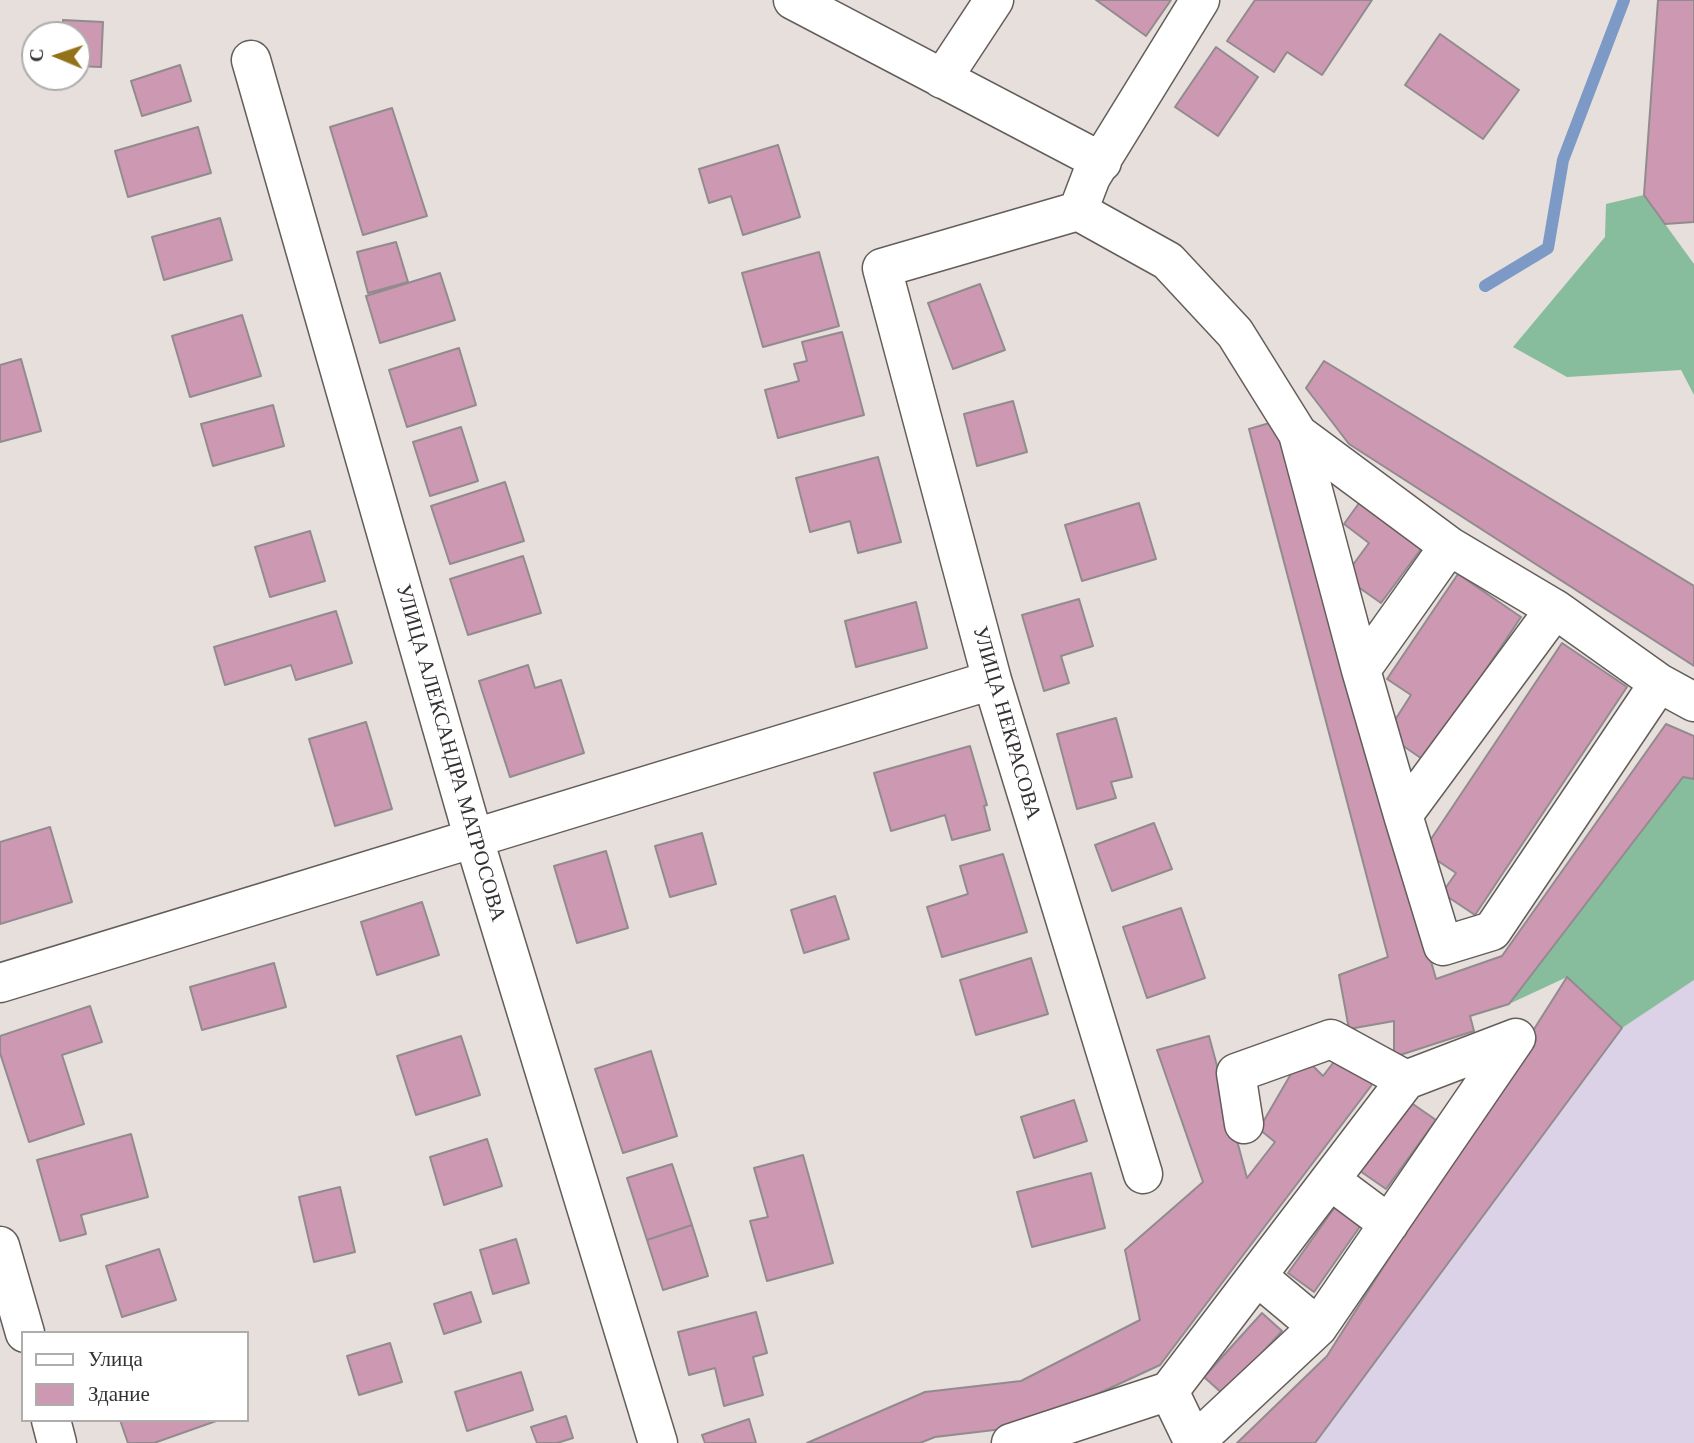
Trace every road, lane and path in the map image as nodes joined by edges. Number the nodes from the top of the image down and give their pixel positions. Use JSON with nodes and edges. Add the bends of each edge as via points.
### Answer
{"nodes":[{"id":1,"x":793,"y":0,"type":"edge"},
{"id":2,"x":994,"y":0,"type":"edge"},
{"id":3,"x":1200,"y":0,"type":"edge"},
{"id":4,"x":251,"y":60,"type":"dead end"},
{"id":5,"x":942,"y":79,"type":"junction"},
{"id":6,"x":1102,"y":162,"type":"junction"},
{"id":7,"x":1078,"y":211,"type":"junction"},
{"id":8,"x":1298,"y":434,"type":"junction"},
{"id":9,"x":1449,"y":546,"type":"junction"},
{"id":10,"x":1555,"y":609,"type":"junction"},
{"id":11,"x":1361,"y":670,"type":"junction"},
{"id":12,"x":992,"y":680,"type":"junction"},
{"id":13,"x":1659,"y":683,"type":"junction"},
{"id":14,"x":1694,"y":702,"type":"edge"},
{"id":15,"x":1403,"y":815,"type":"junction"},
{"id":16,"x":473,"y":836,"type":"junction"},
{"id":17,"x":0,"y":983,"type":"edge"},
{"id":18,"x":1406,"y":1080,"type":"junction"},
{"id":19,"x":1244,"y":1124,"type":"dead end"},
{"id":20,"x":1143,"y":1174,"type":"dead end"},
{"id":21,"x":1330,"y":1180,"type":"junction"},
{"id":22,"x":1389,"y":1224,"type":"junction"},
{"id":23,"x":0,"y":1246,"type":"edge"},
{"id":24,"x":1257,"y":1276,"type":"junction"},
{"id":25,"x":1318,"y":1327,"type":"junction"},
{"id":26,"x":24,"y":1331,"type":"edge"},
{"id":27,"x":1169,"y":1391,"type":"junction"},
{"id":28,"x":52,"y":1422,"type":"edge"},
{"id":29,"x":57,"y":1443,"type":"edge"},
{"id":30,"x":657,"y":1443,"type":"edge"},
{"id":31,"x":1011,"y":1443,"type":"edge"}],
"edges":[{"from":1,"to":5,"type":"street"},
{"from":2,"to":5,"type":"street"},
{"from":3,"to":6,"type":"street"},
{"from":4,"to":16,"type":"street","name":"УЛИЦА АЛЕКСАНДРА МАТРОСОВА"},
{"from":5,"to":6,"type":"street"},
{"from":6,"to":7,"type":"street"},
{"from":7,"to":8,"type":"street","via":[[1168,261],[1235,333]]},
{"from":7,"to":12,"type":"street","name":"УЛИЦА НЕКРАСОВА","via":[[882,268]]},
{"from":8,"to":9,"type":"street"},
{"from":8,"to":11,"type":"street"},
{"from":9,"to":10,"type":"street"},
{"from":9,"to":11,"type":"street"},
{"from":10,"to":13,"type":"street"},
{"from":10,"to":15,"type":"street"},
{"from":11,"to":15,"type":"street"},
{"from":12,"to":16,"type":"street"},
{"from":12,"to":20,"type":"street","name":"УЛИЦА НЕКРАСОВА"},
{"from":13,"to":14,"type":"street"},
{"from":13,"to":15,"type":"street","via":[[1492,931],[1443,946]]},
{"from":16,"to":17,"type":"street"},
{"from":16,"to":30,"type":"street","name":"УЛИЦА АЛЕКСАНДРА МАТРОСОВА"},
{"from":18,"to":19,"type":"street","via":[[1331,1039],[1236,1073]]},
{"from":18,"to":21,"type":"street"},
{"from":18,"to":22,"type":"street","via":[[1516,1038]]},
{"from":21,"to":22,"type":"street"},
{"from":21,"to":24,"type":"street"},
{"from":22,"to":25,"type":"street"},
{"from":23,"to":26,"type":"street"},
{"from":24,"to":25,"type":"street"},
{"from":24,"to":27,"type":"street"},
{"from":25,"to":27,"type":"street","via":[[1194,1443]]},
{"from":27,"to":31,"type":"street"},
{"from":28,"to":29,"type":"street"}]}
